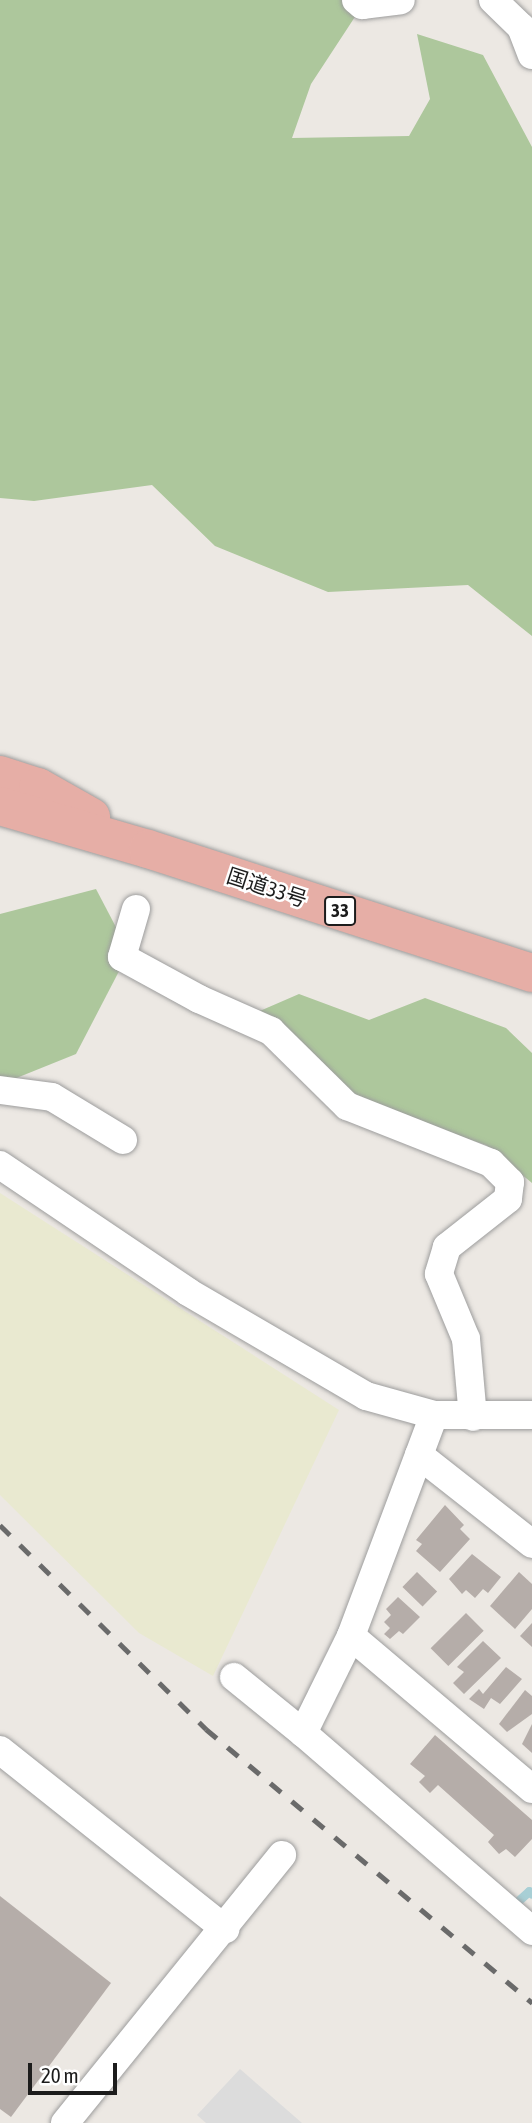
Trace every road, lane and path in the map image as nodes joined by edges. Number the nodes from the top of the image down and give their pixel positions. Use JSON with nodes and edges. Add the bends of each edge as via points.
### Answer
{"nodes":[{"id":1,"x":356,"y":0,"type":"edge"},
{"id":2,"x":401,"y":0,"type":"edge"},
{"id":3,"x":493,"y":0,"type":"edge"},
{"id":4,"x":532,"y":55,"type":"edge"},
{"id":5,"x":0,"y":775,"type":"edge"},
{"id":6,"x":0,"y":806,"type":"edge"},
{"id":7,"x":0,"y":822,"type":"edge"},
{"id":8,"x":148,"y":849,"type":"junction"},
{"id":9,"x":136,"y":909,"type":"dead end"},
{"id":10,"x":532,"y":974,"type":"edge"},
{"id":11,"x":0,"y":1090,"type":"edge"},
{"id":12,"x":123,"y":1140,"type":"dead end"},
{"id":13,"x":0,"y":1166,"type":"edge"},
{"id":14,"x":434,"y":1415,"type":"junction"},
{"id":15,"x":532,"y":1415,"type":"edge"},
{"id":16,"x":473,"y":1417,"type":"junction"},
{"id":17,"x":419,"y":1455,"type":"junction"},
{"id":18,"x":532,"y":1544,"type":"edge"},
{"id":19,"x":351,"y":1636,"type":"junction"},
{"id":20,"x":234,"y":1677,"type":"dead end"},
{"id":21,"x":303,"y":1733,"type":"junction"},
{"id":22,"x":0,"y":1750,"type":"edge"},
{"id":23,"x":532,"y":1789,"type":"edge"},
{"id":24,"x":282,"y":1855,"type":"dead end"},
{"id":25,"x":225,"y":1929,"type":"junction"},
{"id":26,"x":532,"y":1931,"type":"edge"},
{"id":27,"x":65,"y":2123,"type":"edge"}],
"edges":[{"from":1,"to":2,"type":"street","via":[[362,5]]},
{"from":3,"to":4,"type":"street","via":[[521,27]]},
{"from":5,"to":8,"type":"highway","via":[[38,787]]},
{"from":6,"to":8,"type":"highway","name":"国道33号","number":"33"},
{"from":7,"to":8,"type":"highway"},
{"from":8,"to":10,"type":"highway","name":"国道33号","number":"33"},
{"from":9,"to":16,"type":"street","via":[[122,957],[271,1031],[347,1106],[491,1163],[510,1182],[508,1199],[447,1247],[439,1274],[467,1339]]},
{"from":11,"to":12,"type":"street","via":[[52,1097]]},
{"from":13,"to":14,"type":"street","via":[[188,1292],[366,1396]]},
{"from":14,"to":16,"type":"street"},
{"from":14,"to":17,"type":"street"},
{"from":15,"to":16,"type":"street"},
{"from":17,"to":18,"type":"street","via":[[442,1468]]},
{"from":17,"to":19,"type":"street"},
{"from":19,"to":21,"type":"street"},
{"from":19,"to":23,"type":"street"},
{"from":20,"to":21,"type":"street"},
{"from":21,"to":26,"type":"street"},
{"from":22,"to":25,"type":"street"},
{"from":24,"to":25,"type":"street"},
{"from":25,"to":27,"type":"street"}]}
